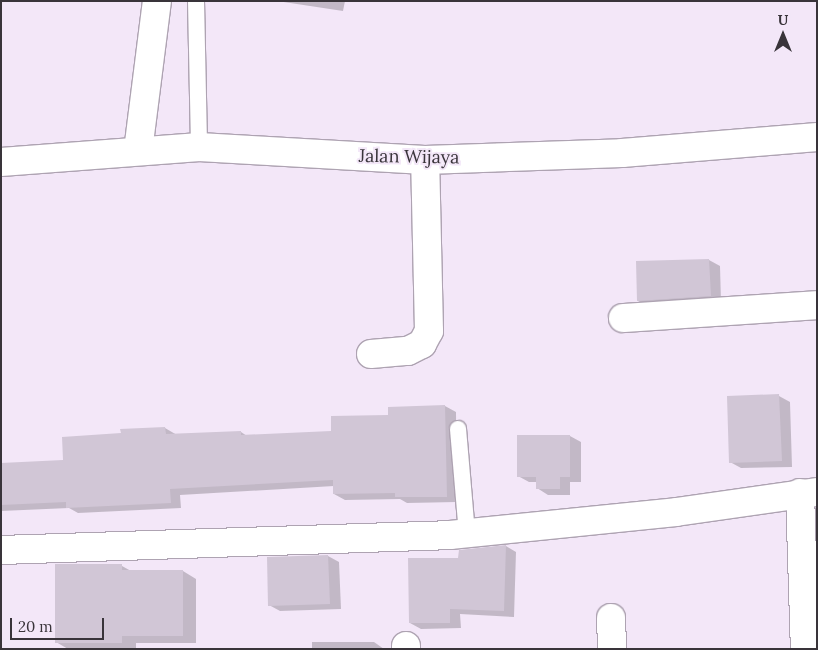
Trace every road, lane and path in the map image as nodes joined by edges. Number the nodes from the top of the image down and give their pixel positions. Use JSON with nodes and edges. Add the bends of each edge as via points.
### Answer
{"nodes":[{"id":1,"x":157,"y":1,"type":"edge"},
{"id":2,"x":196,"y":1,"type":"edge"},
{"id":3,"x":817,"y":137,"type":"edge"},
{"id":4,"x":199,"y":147,"type":"junction"},
{"id":5,"x":138,"y":151,"type":"junction"},
{"id":6,"x":425,"y":160,"type":"junction"},
{"id":7,"x":1,"y":162,"type":"edge"},
{"id":8,"x":817,"y":305,"type":"edge"},
{"id":9,"x":623,"y":318,"type":"dead end"},
{"id":10,"x":371,"y":354,"type":"dead end"},
{"id":11,"x":458,"y":429,"type":"dead end"},
{"id":12,"x":808,"y":492,"type":"edge"},
{"id":13,"x":467,"y":533,"type":"junction"},
{"id":14,"x":1,"y":550,"type":"edge"},
{"id":15,"x":611,"y":618,"type":"dead end"},
{"id":16,"x":612,"y":649,"type":"edge"},
{"id":17,"x":805,"y":649,"type":"edge"}],
"edges":[{"from":1,"to":5,"type":"street"},
{"from":2,"to":4,"type":"lane"},
{"from":3,"to":6,"type":"street","name":"Jalan Wijaya","via":[[622,153]]},
{"from":4,"to":5,"type":"street","name":"Jalan Wijaya"},
{"from":4,"to":6,"type":"street","name":"Jalan Wijaya"},
{"from":5,"to":7,"type":"street","name":"Jalan Wijaya"},
{"from":6,"to":10,"type":"street","via":[[429,331],[422,344],[408,351]]},
{"from":8,"to":9,"type":"street"},
{"from":11,"to":13,"type":"lane"},
{"from":12,"to":13,"type":"street","via":[[676,512]]},
{"from":12,"to":17,"type":"street"},
{"from":13,"to":14,"type":"street"},
{"from":15,"to":16,"type":"street"}]}
